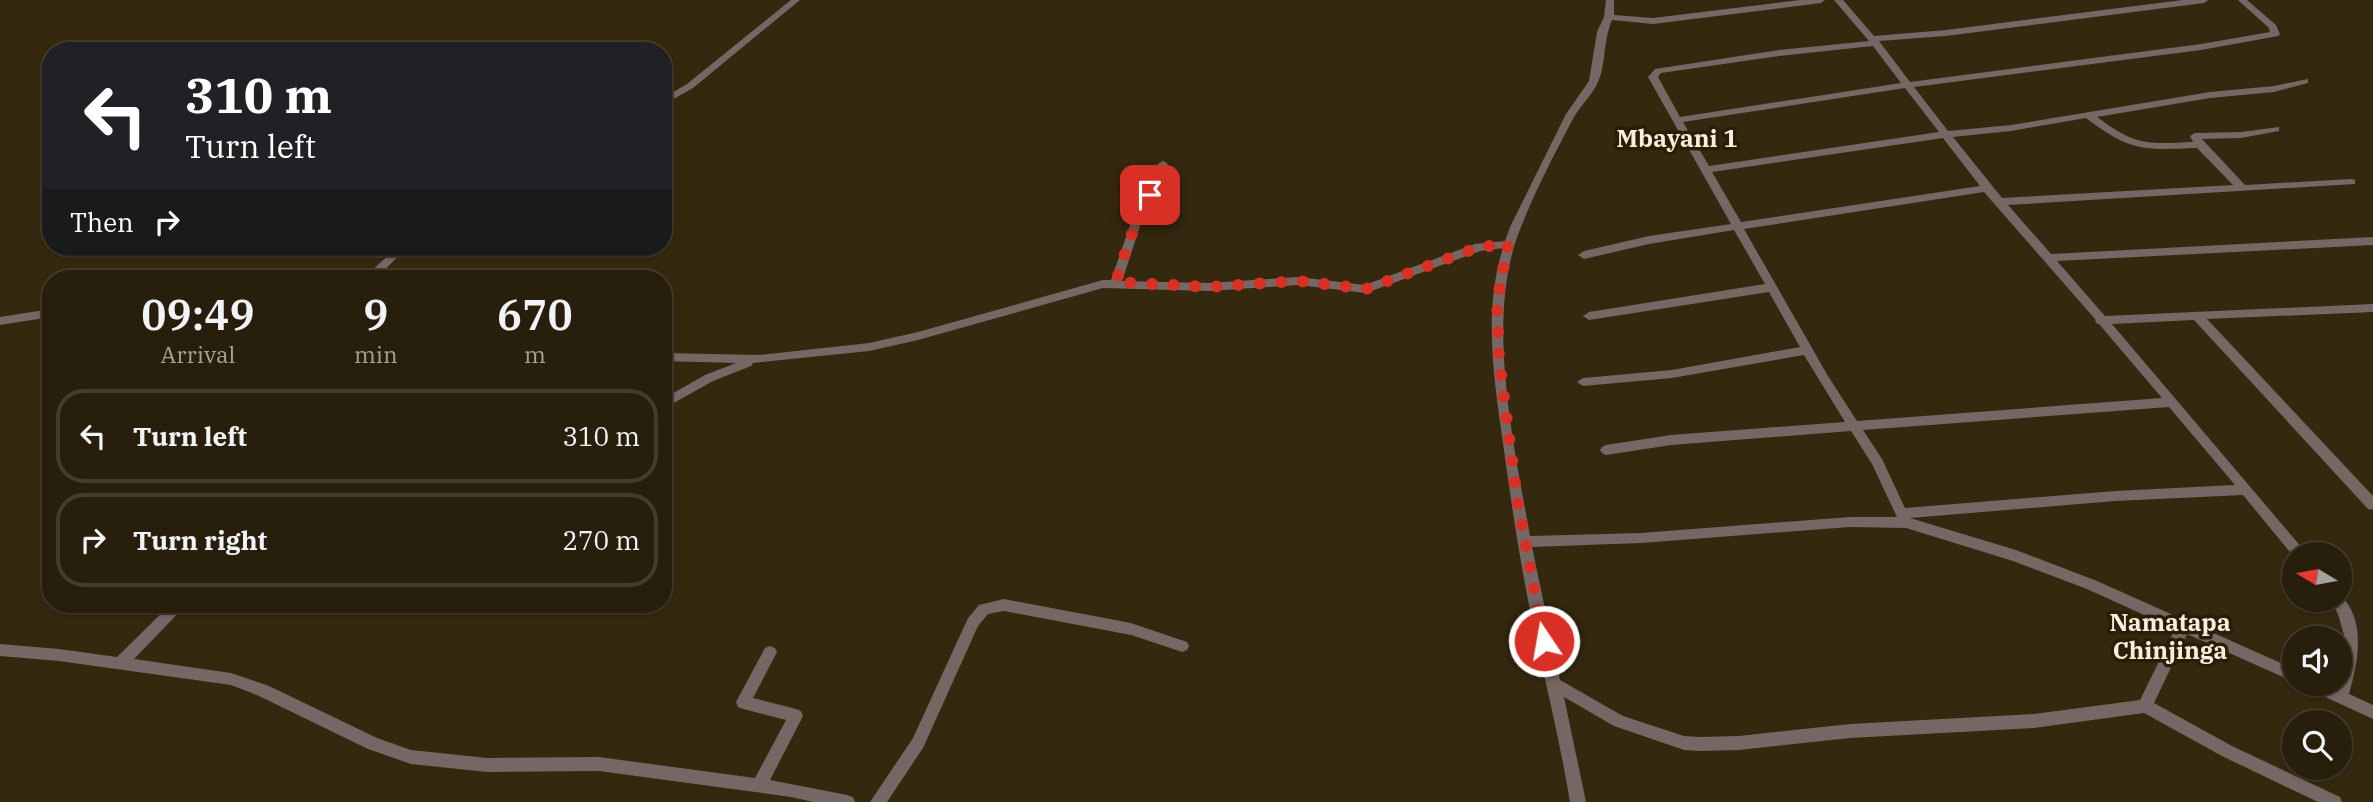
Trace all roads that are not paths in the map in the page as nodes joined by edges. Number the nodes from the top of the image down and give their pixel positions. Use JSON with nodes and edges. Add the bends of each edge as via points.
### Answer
{"nodes":[{"id":1,"x":796,"y":0,"type":"edge"},
{"id":2,"x":1610,"y":0,"type":"edge"},
{"id":3,"x":1742,"y":0,"type":"edge"},
{"id":4,"x":1821,"y":0,"type":"edge"},
{"id":5,"x":1838,"y":0,"type":"edge"},
{"id":6,"x":2204,"y":0,"type":"edge"},
{"id":7,"x":2242,"y":0,"type":"edge"},
{"id":8,"x":1751,"y":9,"type":"junction"},
{"id":9,"x":1609,"y":17,"type":"junction"},
{"id":10,"x":1874,"y":41,"type":"junction"},
{"id":11,"x":2305,"y":81,"type":"dead end"},
{"id":12,"x":1908,"y":85,"type":"junction"},
{"id":13,"x":672,"y":97,"type":"edge"},
{"id":14,"x":2088,"y":115,"type":"junction"},
{"id":15,"x":1676,"y":120,"type":"junction"},
{"id":16,"x":2275,"y":129,"type":"dead end"},
{"id":17,"x":1945,"y":134,"type":"junction"},
{"id":18,"x":2200,"y":145,"type":"junction"},
{"id":19,"x":1163,"y":164,"type":"dead end"},
{"id":20,"x":1705,"y":170,"type":"junction"},
{"id":21,"x":2351,"y":181,"type":"dead end"},
{"id":22,"x":1987,"y":188,"type":"junction"},
{"id":23,"x":2242,"y":188,"type":"junction"},
{"id":24,"x":1999,"y":202,"type":"junction"},
{"id":25,"x":1738,"y":228,"type":"junction"},
{"id":26,"x":2373,"y":241,"type":"edge"},
{"id":27,"x":1508,"y":244,"type":"junction"},
{"id":28,"x":1584,"y":255,"type":"dead end"},
{"id":29,"x":393,"y":256,"type":"edge"},
{"id":30,"x":2047,"y":258,"type":"junction"},
{"id":31,"x":378,"y":270,"type":"edge"},
{"id":32,"x":1116,"y":282,"type":"junction"},
{"id":33,"x":1773,"y":287,"type":"junction"},
{"id":34,"x":2373,"y":308,"type":"edge"},
{"id":35,"x":42,"y":314,"type":"edge"},
{"id":36,"x":2196,"y":314,"type":"junction"},
{"id":37,"x":1589,"y":316,"type":"dead end"},
{"id":38,"x":2100,"y":320,"type":"junction"},
{"id":39,"x":0,"y":321,"type":"edge"},
{"id":40,"x":1808,"y":350,"type":"junction"},
{"id":41,"x":672,"y":358,"type":"edge"},
{"id":42,"x":760,"y":359,"type":"junction"},
{"id":43,"x":1583,"y":382,"type":"dead end"},
{"id":44,"x":672,"y":400,"type":"edge"},
{"id":45,"x":2170,"y":402,"type":"junction"},
{"id":46,"x":1856,"y":426,"type":"junction"},
{"id":47,"x":1606,"y":450,"type":"dead end"},
{"id":48,"x":2245,"y":490,"type":"junction"},
{"id":49,"x":2373,"y":505,"type":"edge"},
{"id":50,"x":1905,"y":518,"type":"junction"},
{"id":51,"x":1525,"y":542,"type":"junction"},
{"id":52,"x":2290,"y":542,"type":"edge"},
{"id":53,"x":2345,"y":612,"type":"edge"},
{"id":54,"x":171,"y":613,"type":"edge"},
{"id":55,"x":2183,"y":628,"type":"junction"},
{"id":56,"x":1182,"y":646,"type":"dead end"},
{"id":57,"x":0,"y":650,"type":"edge"},
{"id":58,"x":771,"y":652,"type":"dead end"},
{"id":59,"x":120,"y":663,"type":"junction"},
{"id":60,"x":2282,"y":671,"type":"edge"},
{"id":61,"x":1554,"y":684,"type":"junction"},
{"id":62,"x":2342,"y":697,"type":"joint"},
{"id":63,"x":2145,"y":706,"type":"junction"},
{"id":64,"x":2373,"y":712,"type":"edge"},
{"id":65,"x":759,"y":786,"type":"junction"},
{"id":66,"x":847,"y":802,"type":"edge"},
{"id":67,"x":878,"y":802,"type":"edge"},
{"id":68,"x":1578,"y":802,"type":"edge"},
{"id":69,"x":2334,"y":802,"type":"edge"}],
"edges":[{"from":1,"to":13,"type":"street"},
{"from":2,"to":9,"type":"street"},
{"from":3,"to":8,"type":"street"},
{"from":4,"to":8,"type":"street"},
{"from":5,"to":10,"type":"street"},
{"from":6,"to":10,"type":"street"},
{"from":7,"to":12,"type":"street","via":[[2275,34]]},
{"from":8,"to":9,"type":"street","via":[[1653,20]]},
{"from":9,"to":27,"type":"street","via":[[1594,81],[1571,114]]},
{"from":10,"to":12,"type":"street"},
{"from":10,"to":15,"type":"street","via":[[1658,71],[1653,74],[1654,81]]},
{"from":11,"to":14,"type":"street"},
{"from":12,"to":15,"type":"street"},
{"from":12,"to":17,"type":"street"},
{"from":14,"to":17,"type":"street"},
{"from":14,"to":18,"type":"street","via":[[2120,139],[2142,147]]},
{"from":15,"to":20,"type":"street"},
{"from":16,"to":18,"type":"street","via":[[2250,135],[2195,136]]},
{"from":17,"to":20,"type":"street"},
{"from":17,"to":22,"type":"street"},
{"from":18,"to":23,"type":"street"},
{"from":19,"to":32,"type":"street","via":[[1138,217]]},
{"from":20,"to":25,"type":"street"},
{"from":21,"to":23,"type":"street"},
{"from":22,"to":24,"type":"street"},
{"from":22,"to":25,"type":"street"},
{"from":23,"to":24,"type":"street"},
{"from":24,"to":30,"type":"street"},
{"from":25,"to":28,"type":"street","via":[[1649,240]]},
{"from":25,"to":33,"type":"street"},
{"from":26,"to":30,"type":"street"},
{"from":27,"to":32,"type":"street","via":[[1479,247],[1366,289],[1298,281],[1209,287]]},
{"from":27,"to":51,"type":"street","via":[[1497,330]]},
{"from":29,"to":31,"type":"street"},
{"from":30,"to":38,"type":"street"},
{"from":32,"to":42,"type":"street","via":[[893,343]]},
{"from":33,"to":37,"type":"street"},
{"from":33,"to":40,"type":"street"},
{"from":34,"to":36,"type":"street"},
{"from":35,"to":39,"type":"street"},
{"from":36,"to":38,"type":"street"},
{"from":36,"to":49,"type":"street"},
{"from":38,"to":45,"type":"street"},
{"from":40,"to":43,"type":"street","via":[[1672,374]]},
{"from":40,"to":46,"type":"street"},
{"from":41,"to":42,"type":"street"},
{"from":42,"to":44,"type":"street","via":[[709,378]]},
{"from":45,"to":46,"type":"street"},
{"from":45,"to":48,"type":"street"},
{"from":46,"to":47,"type":"street","via":[[1671,440]]},
{"from":46,"to":50,"type":"street"},
{"from":48,"to":50,"type":"street","via":[[2115,496]]},
{"from":48,"to":52,"type":"street"},
{"from":50,"to":51,"type":"street"},
{"from":50,"to":55,"type":"street","via":[[2067,575]]},
{"from":51,"to":61,"type":"street"},
{"from":53,"to":62,"type":"street","via":[[2353,643]]},
{"from":54,"to":59,"type":"street"},
{"from":55,"to":60,"type":"street"},
{"from":55,"to":63,"type":"street"},
{"from":56,"to":67,"type":"street","via":[[1130,629],[1020,607],[984,609],[973,622],[918,743]]},
{"from":57,"to":59,"type":"street"},
{"from":58,"to":65,"type":"street","via":[[743,702],[796,716]]},
{"from":59,"to":65,"type":"street","via":[[231,679],[411,757],[488,765],[599,764]]},
{"from":61,"to":63,"type":"street","via":[[1619,722],[1700,744],[2034,721]]},
{"from":61,"to":68,"type":"street"},
{"from":62,"to":64,"type":"street"},
{"from":63,"to":69,"type":"street"},
{"from":65,"to":66,"type":"street"}]}
